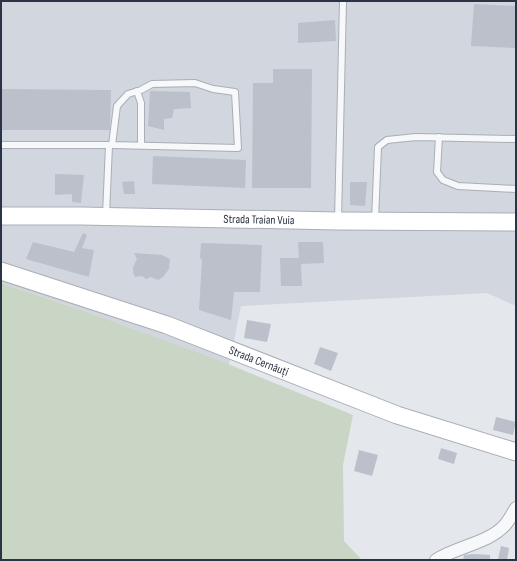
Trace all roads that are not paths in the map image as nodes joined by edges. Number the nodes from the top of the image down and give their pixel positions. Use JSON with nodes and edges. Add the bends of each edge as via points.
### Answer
{"nodes":[{"id":1,"x":343,"y":1,"type":"edge"},
{"id":2,"x":137,"y":91,"type":"junction"},
{"id":3,"x":439,"y":137,"type":"junction"},
{"id":4,"x":516,"y":139,"type":"edge"},
{"id":5,"x":110,"y":145,"type":"junction"},
{"id":6,"x":141,"y":145,"type":"junction"},
{"id":7,"x":1,"y":146,"type":"edge"},
{"id":8,"x":516,"y":189,"type":"edge"},
{"id":9,"x":1,"y":216,"type":"edge"},
{"id":10,"x":106,"y":216,"type":"junction"},
{"id":11,"x":338,"y":221,"type":"junction"},
{"id":12,"x":375,"y":221,"type":"junction"},
{"id":13,"x":516,"y":222,"type":"edge"},
{"id":14,"x":1,"y":271,"type":"edge"},
{"id":15,"x":516,"y":452,"type":"edge"},
{"id":16,"x":516,"y":508,"type":"edge"},
{"id":17,"x":436,"y":560,"type":"edge"}],
"edges":[{"from":1,"to":11,"type":"lane"},
{"from":2,"to":5,"type":"lane","via":[[128,94],[117,106]]},
{"from":2,"to":6,"type":"lane","via":[[141,103]]},
{"from":2,"to":6,"type":"lane","via":[[152,84],[195,83],[235,92],[238,148]]},
{"from":3,"to":4,"type":"lane"},
{"from":3,"to":8,"type":"lane","via":[[437,172],[443,180],[458,186]]},
{"from":3,"to":12,"type":"lane","via":[[396,138],[386,140],[378,147]]},
{"from":5,"to":6,"type":"lane"},
{"from":5,"to":7,"type":"lane"},
{"from":5,"to":10,"type":"lane"},
{"from":9,"to":10,"type":"street","name":"Strada Traian Vuia"},
{"from":10,"to":11,"type":"street","name":"Strada Traian Vuia"},
{"from":11,"to":12,"type":"street","name":"Strada Traian Vuia"},
{"from":12,"to":13,"type":"street","name":"Strada Traian Vuia"},
{"from":14,"to":15,"type":"street","name":"Strada Cernăuți","via":[[167,325],[397,415]]},
{"from":16,"to":17,"type":"street","via":[[503,527],[489,537],[456,549]]}]}
